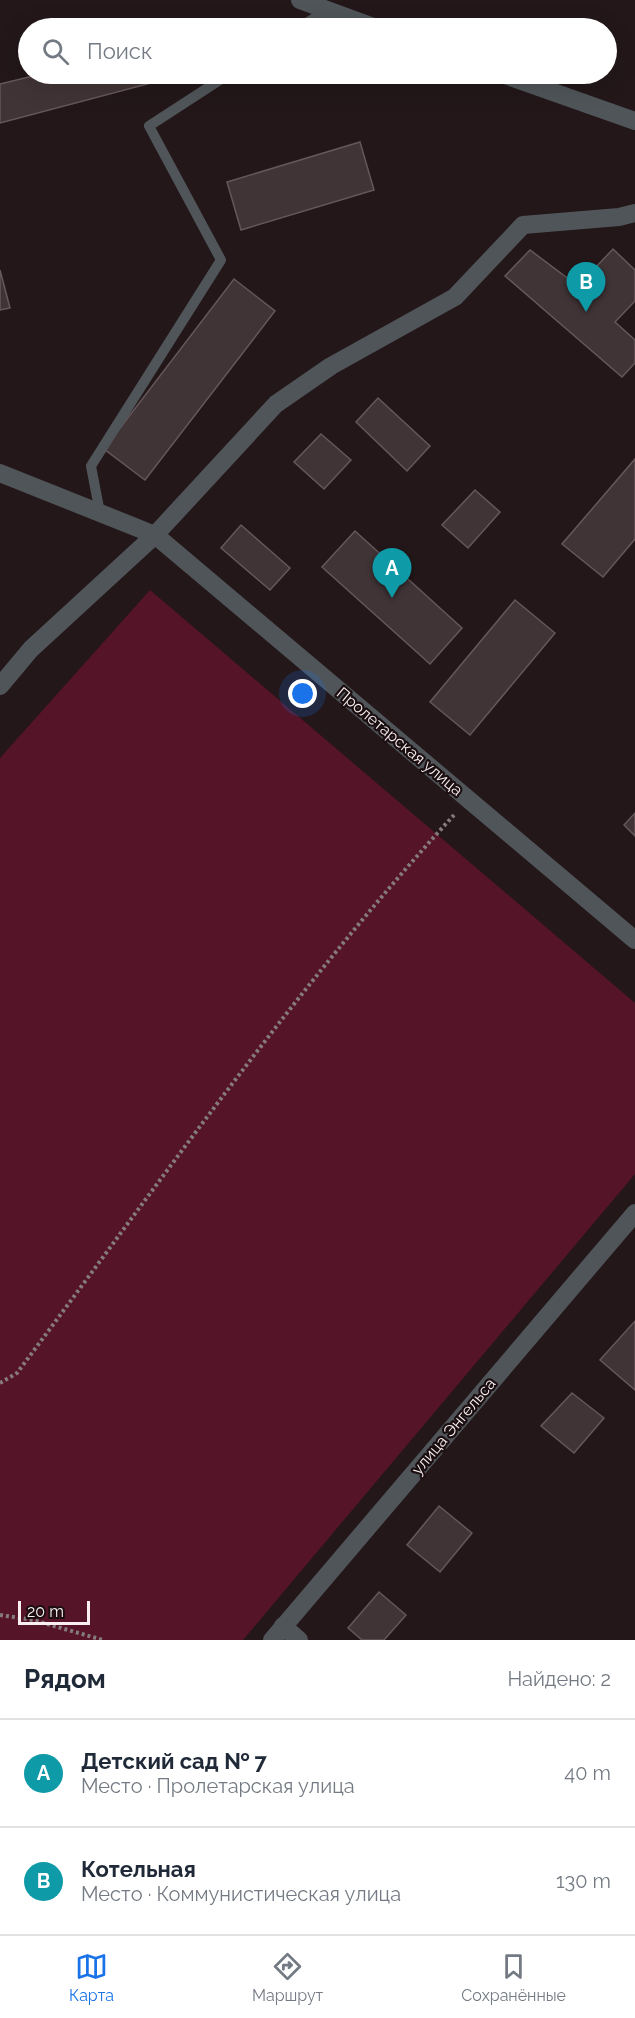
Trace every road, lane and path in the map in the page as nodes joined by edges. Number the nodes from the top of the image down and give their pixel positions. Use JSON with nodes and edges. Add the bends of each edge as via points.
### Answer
{"nodes":[{"id":1,"x":300,"y":0,"type":"edge"},
{"id":2,"x":326,"y":11,"type":"junction"},
{"id":3,"x":314,"y":18,"type":"edge"},
{"id":4,"x":347,"y":18,"type":"edge"},
{"id":5,"x":214,"y":84,"type":"edge"},
{"id":6,"x":530,"y":84,"type":"edge"},
{"id":7,"x":635,"y":121,"type":"edge"},
{"id":8,"x":635,"y":213,"type":"edge"},
{"id":9,"x":0,"y":473,"type":"edge"},
{"id":10,"x":100,"y":513,"type":"junction"},
{"id":11,"x":155,"y":535,"type":"junction"},
{"id":12,"x":0,"y":686,"type":"edge"},
{"id":13,"x":469,"y":799,"type":"junction"},
{"id":14,"x":635,"y":940,"type":"edge"},
{"id":15,"x":635,"y":1213,"type":"edge"},
{"id":16,"x":0,"y":1383,"type":"edge"},
{"id":17,"x":0,"y":1615,"type":"edge"},
{"id":18,"x":278,"y":1633,"type":"edge"},
{"id":19,"x":103,"y":1640,"type":"edge"},
{"id":20,"x":299,"y":1640,"type":"edge"}],
"edges":[{"from":1,"to":2,"type":"street"},
{"from":2,"to":3,"type":"lane"},
{"from":2,"to":4,"type":"street"},
{"from":5,"to":10,"type":"lane","via":[[149,126],[221,260],[91,466]]},
{"from":6,"to":7,"type":"street"},
{"from":8,"to":11,"type":"street","via":[[619,218],[523,225],[455,297],[331,366],[276,404]]},
{"from":9,"to":10,"type":"street","name":"Пролетарская улица"},
{"from":10,"to":11,"type":"street","name":"Пролетарская улица"},
{"from":11,"to":12,"type":"street","via":[[31,649]]},
{"from":11,"to":13,"type":"street","name":"Пролетарская улица"},
{"from":13,"to":14,"type":"street","name":"Пролетарская улица"},
{"from":13,"to":16,"type":"path","via":[[353,931],[16,1373]]},
{"from":15,"to":18,"type":"street","name":"улица Энгельса"},
{"from":17,"to":19,"type":"path"},
{"from":18,"to":20,"type":"street"}]}
